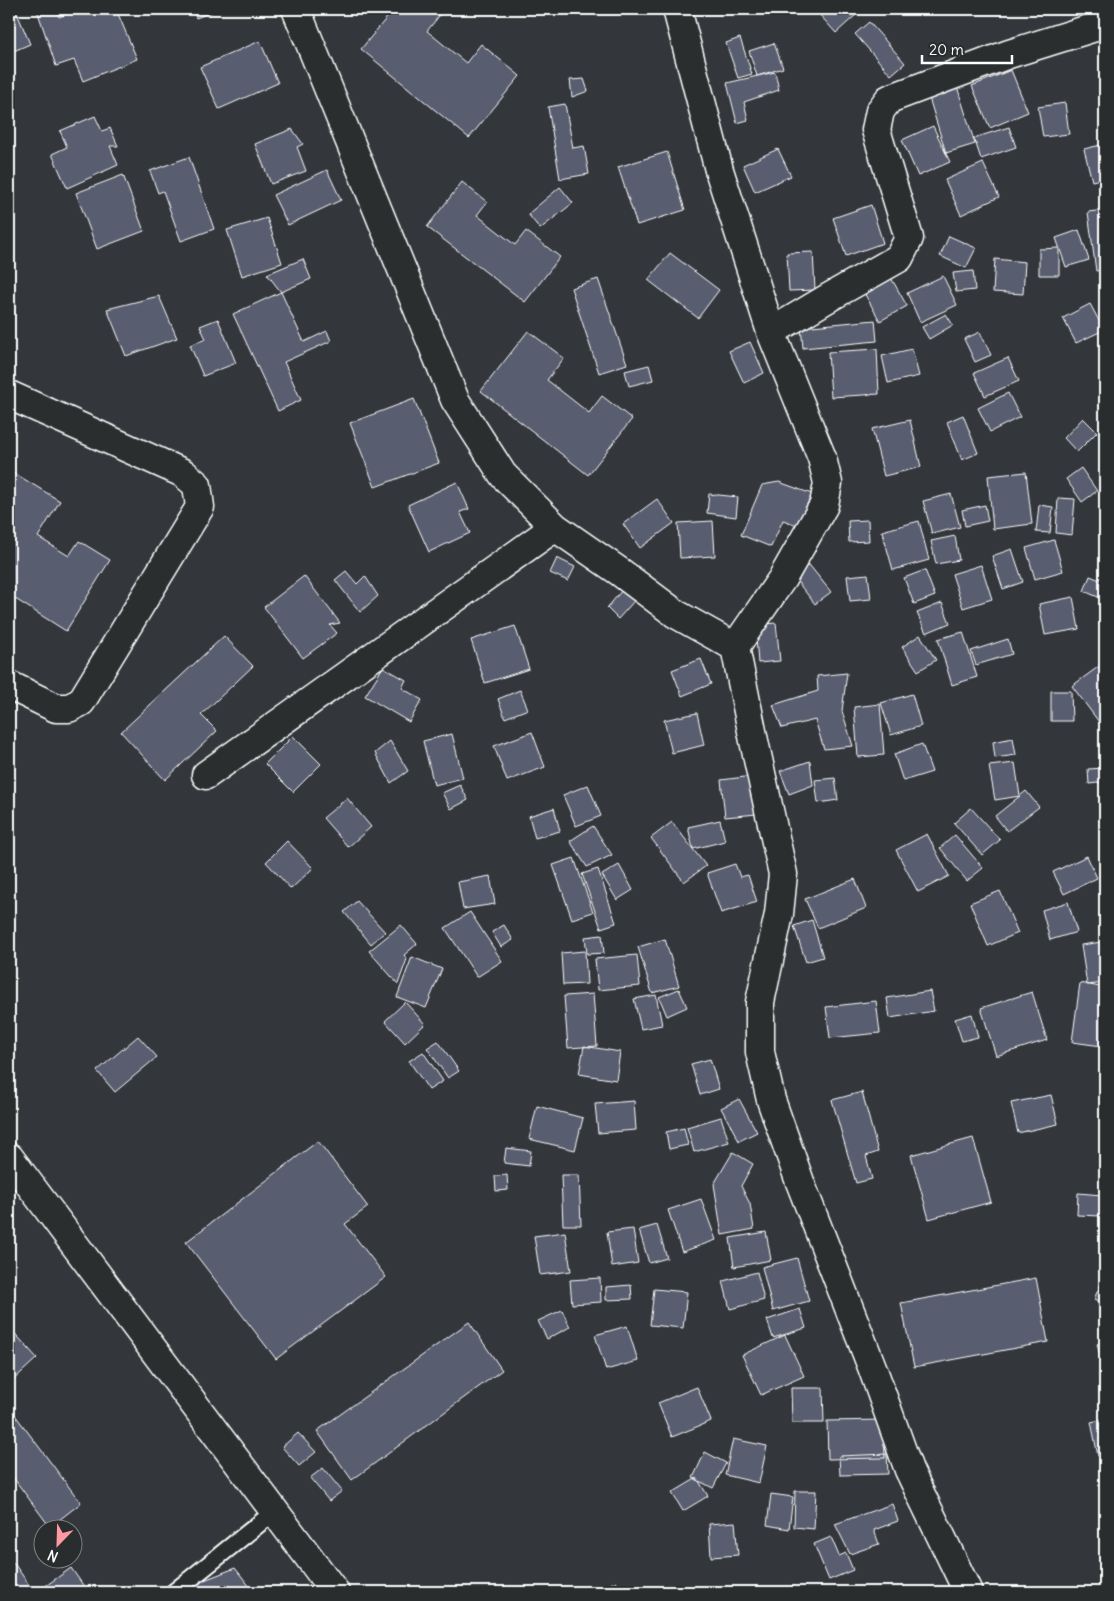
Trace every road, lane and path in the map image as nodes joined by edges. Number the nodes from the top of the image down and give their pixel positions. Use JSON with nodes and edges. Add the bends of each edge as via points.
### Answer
{"nodes":[{"id":1,"x":296,"y":9,"type":"edge"},
{"id":2,"x":677,"y":9,"type":"edge"},
{"id":3,"x":1105,"y":24,"type":"edge"},
{"id":4,"x":771,"y":332,"type":"junction"},
{"id":5,"x":9,"y":395,"type":"edge"},
{"id":6,"x":555,"y":527,"type":"junction"},
{"id":7,"x":735,"y":647,"type":"junction"},
{"id":8,"x":9,"y":685,"type":"edge"},
{"id":9,"x":206,"y":775,"type":"dead end"},
{"id":10,"x":9,"y":1157,"type":"edge"},
{"id":11,"x":275,"y":1511,"type":"junction"},
{"id":12,"x":174,"y":1592,"type":"edge"},
{"id":13,"x":335,"y":1592,"type":"edge"},
{"id":14,"x":968,"y":1592,"type":"edge"}],
"edges":[{"from":1,"to":6,"type":"street","via":[[455,400],[503,475]]},
{"from":2,"to":4,"type":"street","via":[[719,170]]},
{"from":3,"to":4,"type":"street","via":[[1008,54],[889,99],[880,111],[876,130],[909,238],[899,258]]},
{"from":4,"to":7,"type":"street","via":[[822,458],[828,483],[824,505],[787,571]]},
{"from":5,"to":8,"type":"street","via":[[183,472],[197,485],[200,507],[81,702],[69,708],[56,708]]},
{"from":6,"to":7,"type":"street","via":[[676,614]]},
{"from":6,"to":9,"type":"street"},
{"from":7,"to":14,"type":"street","via":[[783,874],[779,914],[760,1002],[760,1052],[771,1100],[909,1470]]},
{"from":10,"to":11,"type":"street"},
{"from":11,"to":12,"type":"lane"},
{"from":11,"to":13,"type":"street"}]}
